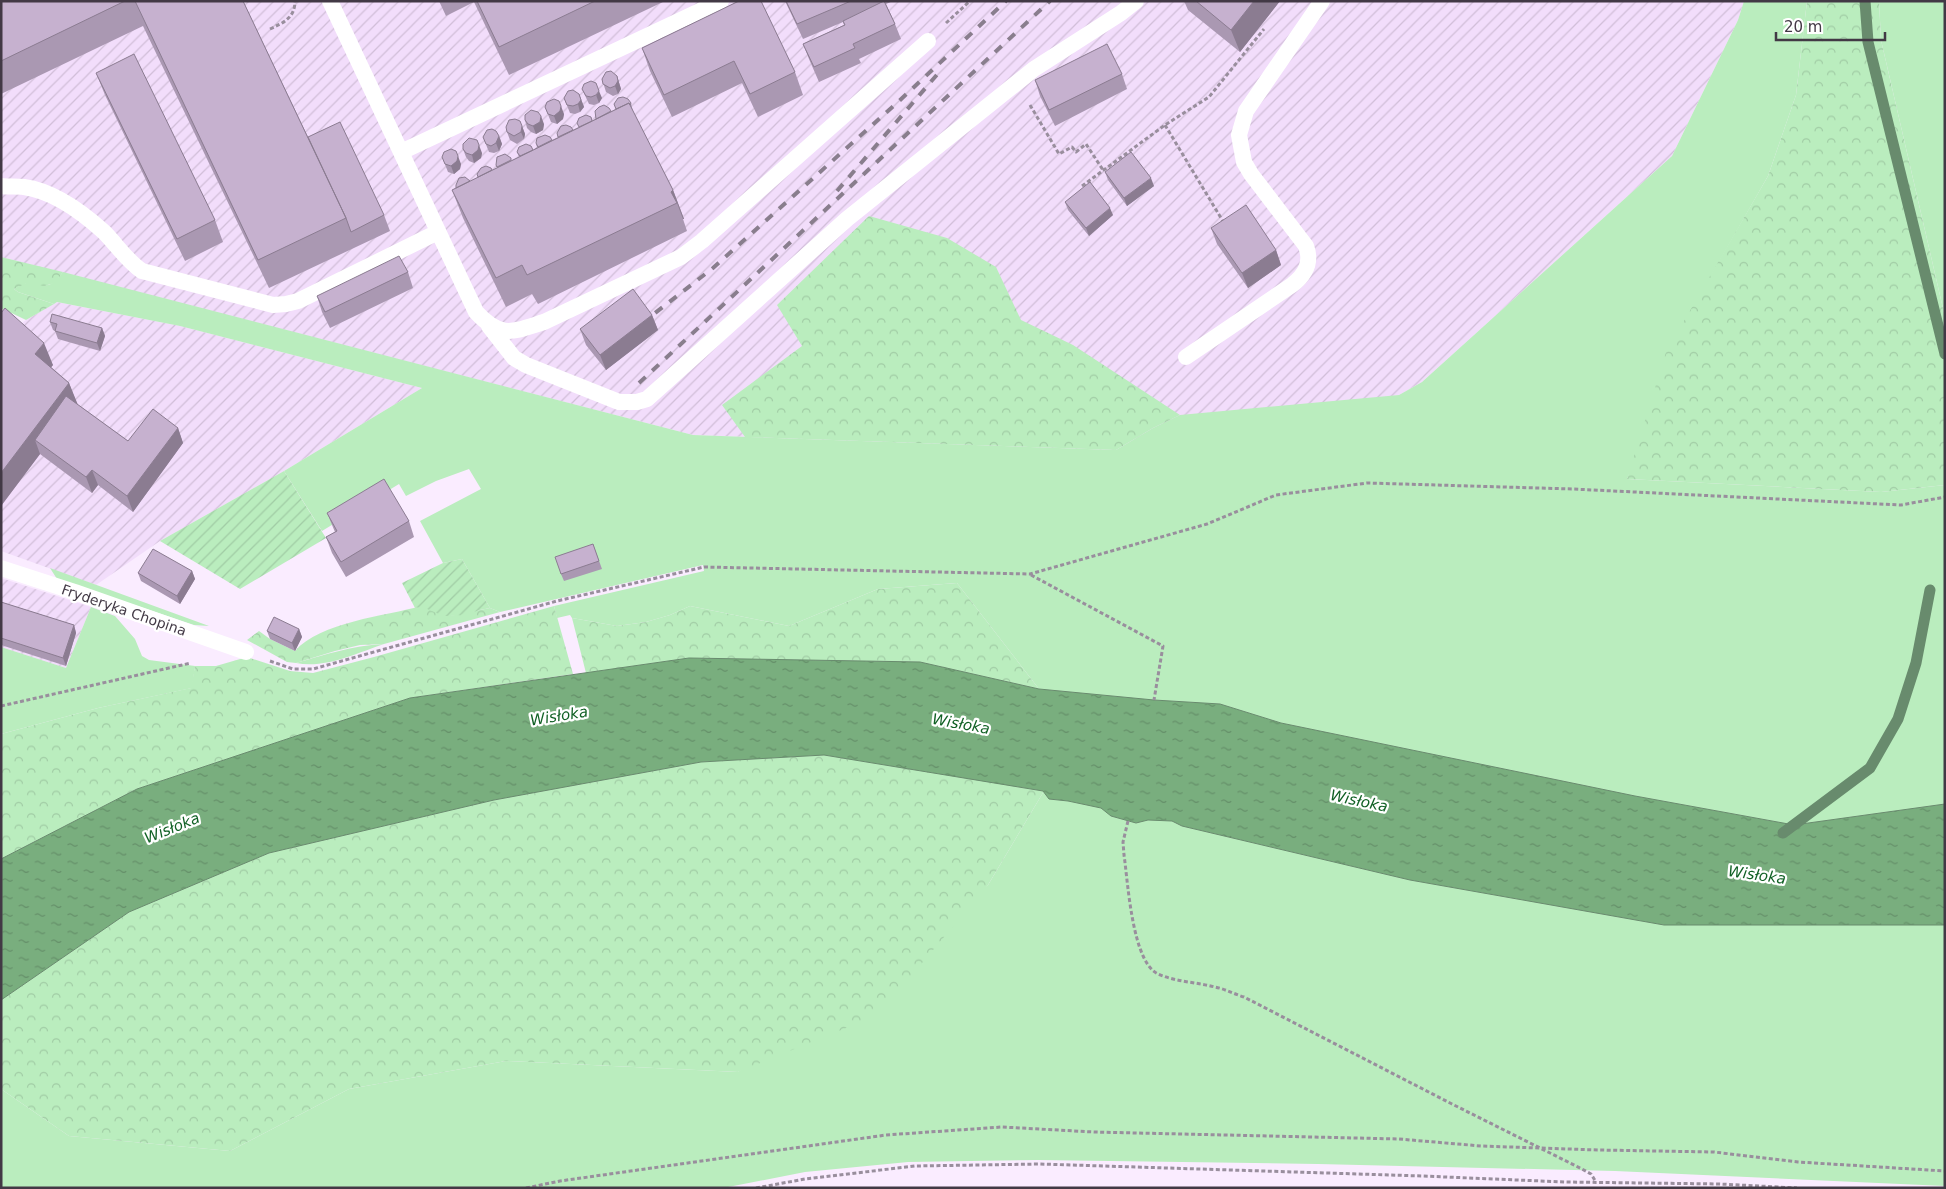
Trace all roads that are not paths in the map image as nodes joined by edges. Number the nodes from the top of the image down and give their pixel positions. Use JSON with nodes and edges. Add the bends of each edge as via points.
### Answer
{"nodes":[{"id":1,"x":330,"y":1,"type":"edge"},
{"id":2,"x":721,"y":1,"type":"edge"},
{"id":3,"x":1136,"y":1,"type":"edge"},
{"id":4,"x":1322,"y":1,"type":"edge"},
{"id":5,"x":928,"y":41,"type":"dead end"},
{"id":6,"x":401,"y":152,"type":"junction"},
{"id":7,"x":1,"y":186,"type":"edge"},
{"id":8,"x":438,"y":232,"type":"junction"},
{"id":9,"x":489,"y":326,"type":"junction"},
{"id":10,"x":1186,"y":356,"type":"dead end"},
{"id":11,"x":1,"y":568,"type":"edge"},
{"id":12,"x":246,"y":652,"type":"road end"}],
"edges":[{"from":1,"to":6,"type":"lane"},
{"from":2,"to":6,"type":"lane"},
{"from":3,"to":9,"type":"lane","via":[[1034,69],[847,219],[647,399],[619,402],[526,365],[514,358]]},
{"from":4,"to":10,"type":"lane","via":[[1246,111],[1239,135],[1244,162],[1306,246],[1309,263],[1292,285]]},
{"from":5,"to":9,"type":"lane","via":[[681,256],[544,322],[506,332]]},
{"from":6,"to":8,"type":"lane"},
{"from":7,"to":8,"type":"lane","via":[[26,187],[52,195],[104,232],[131,264],[142,271],[273,305],[298,300]]},
{"from":8,"to":9,"type":"lane","via":[[476,312]]},
{"from":11,"to":12,"type":"lane","name":"Fryderyka Chopina"}]}
